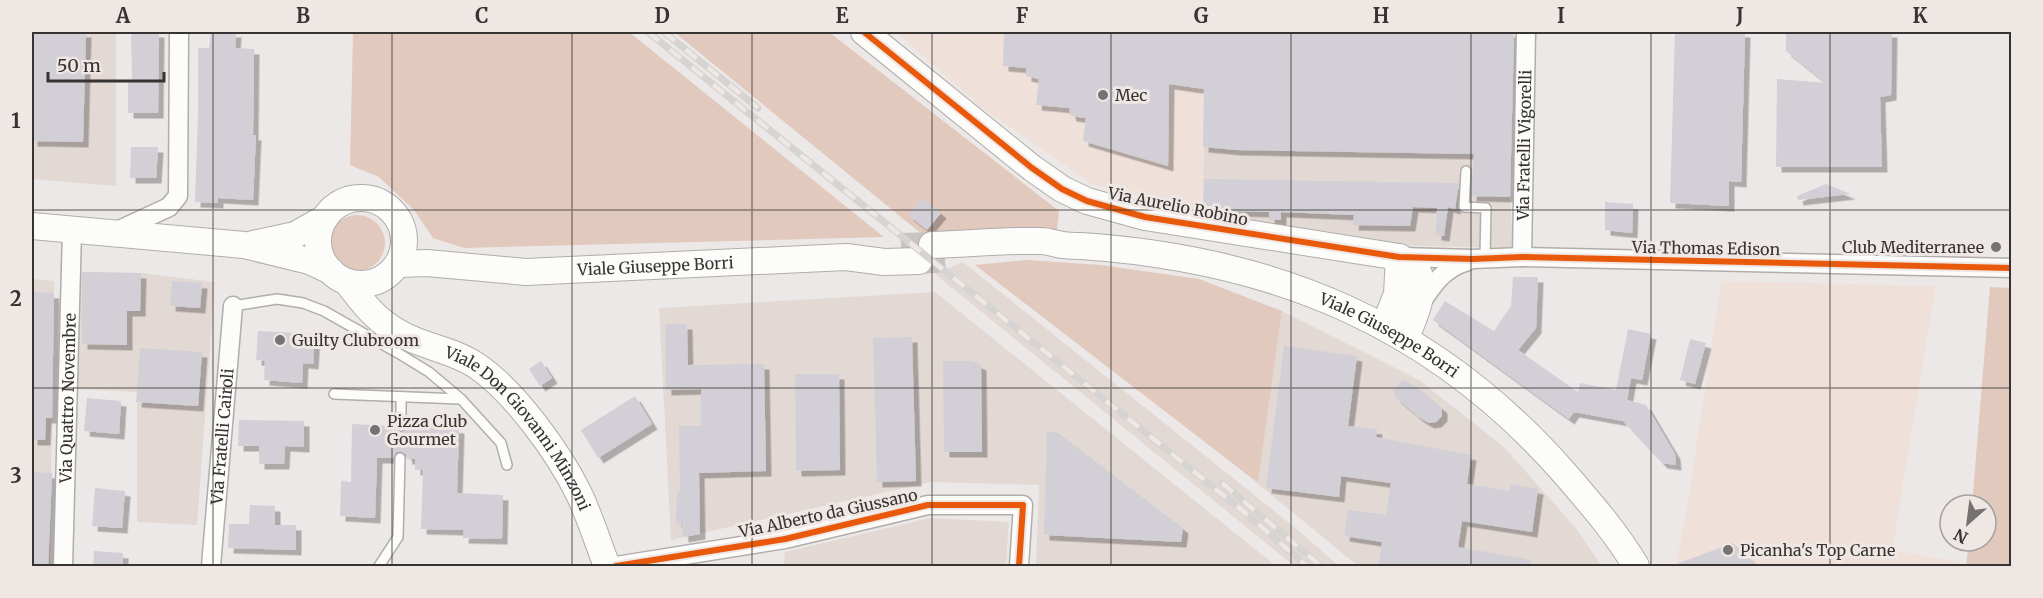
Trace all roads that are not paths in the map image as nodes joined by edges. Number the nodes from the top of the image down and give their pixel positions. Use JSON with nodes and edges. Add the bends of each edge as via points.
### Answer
{"nodes":[{"id":1,"x":179,"y":32,"type":"edge"},
{"id":2,"x":864,"y":32,"type":"edge"},
{"id":3,"x":1526,"y":32,"type":"edge"},
{"id":4,"x":1466,"y":171,"type":"dead end"},
{"id":5,"x":325,"y":218,"type":"junction"},
{"id":6,"x":32,"y":226,"type":"edge"},
{"id":7,"x":72,"y":231,"type":"junction"},
{"id":8,"x":108,"y":235,"type":"junction"},
{"id":9,"x":404,"y":236,"type":"junction"},
{"id":10,"x":244,"y":245,"type":"junction"},
{"id":11,"x":1399,"y":257,"type":"junction"},
{"id":12,"x":1522,"y":257,"type":"junction"},
{"id":13,"x":1479,"y":259,"type":"junction"},
{"id":14,"x":464,"y":266,"type":"junction"},
{"id":15,"x":2012,"y":268,"type":"edge"},
{"id":16,"x":389,"y":272,"type":"junction"},
{"id":17,"x":346,"y":284,"type":"junction"},
{"id":18,"x":233,"y":306,"type":"joint"},
{"id":19,"x":1419,"y":307,"type":"junction"},
{"id":20,"x":391,"y":329,"type":"junction"},
{"id":21,"x":1394,"y":333,"type":"junction"},
{"id":22,"x":366,"y":334,"type":"junction"},
{"id":23,"x":334,"y":394,"type":"dead end"},
{"id":24,"x":401,"y":397,"type":"junction"},
{"id":25,"x":461,"y":399,"type":"junction"},
{"id":26,"x":401,"y":426,"type":"dead end"},
{"id":27,"x":400,"y":458,"type":"dead end"},
{"id":28,"x":507,"y":465,"type":"dead end"},
{"id":29,"x":63,"y":567,"type":"edge"},
{"id":30,"x":211,"y":567,"type":"edge"},
{"id":31,"x":379,"y":567,"type":"edge"},
{"id":32,"x":607,"y":567,"type":"edge"},
{"id":33,"x":616,"y":567,"type":"edge"},
{"id":34,"x":1019,"y":567,"type":"edge"},
{"id":35,"x":1636,"y":567,"type":"edge"}],
"edges":[{"from":1,"to":8,"type":"street","via":[[178,196],[169,207]]},
{"from":2,"to":11,"type":"main road","name":"Via Aurelio Robino","via":[[1032,168],[1087,201],[1145,217]]},
{"from":3,"to":12,"type":"street","name":"Via Fratelli Vigorelli"},
{"from":4,"to":13,"type":"lane","via":[[1464,207],[1486,208]]},
{"from":5,"to":9,"type":"main road","via":[[348,200],[363,198],[390,210]]},
{"from":5,"to":10,"type":"main road","name":"Viale Don Giovanni Minzoni","via":[[295,235]]},
{"from":5,"to":17,"type":"main road","via":[[319,231],[322,260]]},
{"from":6,"to":7,"type":"main road","name":"Viale Don Giovanni Minzoni"},
{"from":7,"to":8,"type":"main road","name":"Viale Don Giovanni Minzoni"},
{"from":7,"to":29,"type":"street","name":"Via Quattro Novembre"},
{"from":8,"to":10,"type":"main road","name":"Viale Don Giovanni Minzoni"},
{"from":9,"to":14,"type":"main road","name":"Viale Giuseppe Borri"},
{"from":9,"to":16,"type":"main road","via":[[403,250]]},
{"from":10,"to":17,"type":"main road","name":"Viale Don Giovanni Minzoni","via":[[309,261]]},
{"from":11,"to":13,"type":"street","name":"Via Thomas Edison"},
{"from":11,"to":19,"type":"main road","via":[[1415,267],[1421,282]]},
{"from":11,"to":21,"type":"main road"},
{"from":12,"to":13,"type":"street","name":"Via Thomas Edison"},
{"from":12,"to":15,"type":"street","name":"Via Thomas Edison"},
{"from":13,"to":19,"type":"street","via":[[1456,264],[1444,273]]},
{"from":14,"to":16,"type":"main road","name":"Viale Giuseppe Borri","via":[[427,263]]},
{"from":14,"to":21,"type":"main road","name":"Viale Giuseppe Borri","via":[[526,272],[846,257],[884,262],[925,253],[1041,241],[1151,253],[1253,274],[1314,294]]},
{"from":16,"to":17,"type":"main road","via":[[369,284]]},
{"from":16,"to":20,"type":"main road","via":[[377,301]]},
{"from":17,"to":20,"type":"main road","name":"Viale Don Giovanni Minzoni"},
{"from":17,"to":22,"type":"lane"},
{"from":18,"to":22,"type":"lane","name":"Viale Don Giovanni Minzoni","via":[[277,299],[303,303]]},
{"from":18,"to":30,"type":"street","name":"Via Fratelli Cairoli"},
{"from":19,"to":21,"type":"main road"},
{"from":20,"to":32,"type":"main road","name":"Viale Don Giovanni Minzoni","via":[[478,367],[507,393],[546,440],[579,494]]},
{"from":21,"to":35,"type":"main road","name":"Viale Giuseppe Borri","via":[[1467,380],[1516,422],[1596,510]]},
{"from":22,"to":25,"type":"lane","name":"Viale Don Giovanni Minzoni","via":[[429,372]]},
{"from":23,"to":24,"type":"lane"},
{"from":24,"to":25,"type":"lane"},
{"from":24,"to":26,"type":"lane"},
{"from":25,"to":28,"type":"lane","name":"Viale Don Giovanni Minzoni","via":[[501,443]]},
{"from":27,"to":31,"type":"lane","via":[[398,537]]},
{"from":33,"to":34,"type":"street","name":"Via Alberto da Giussano","via":[[785,539],[928,505],[1023,505]]}]}
